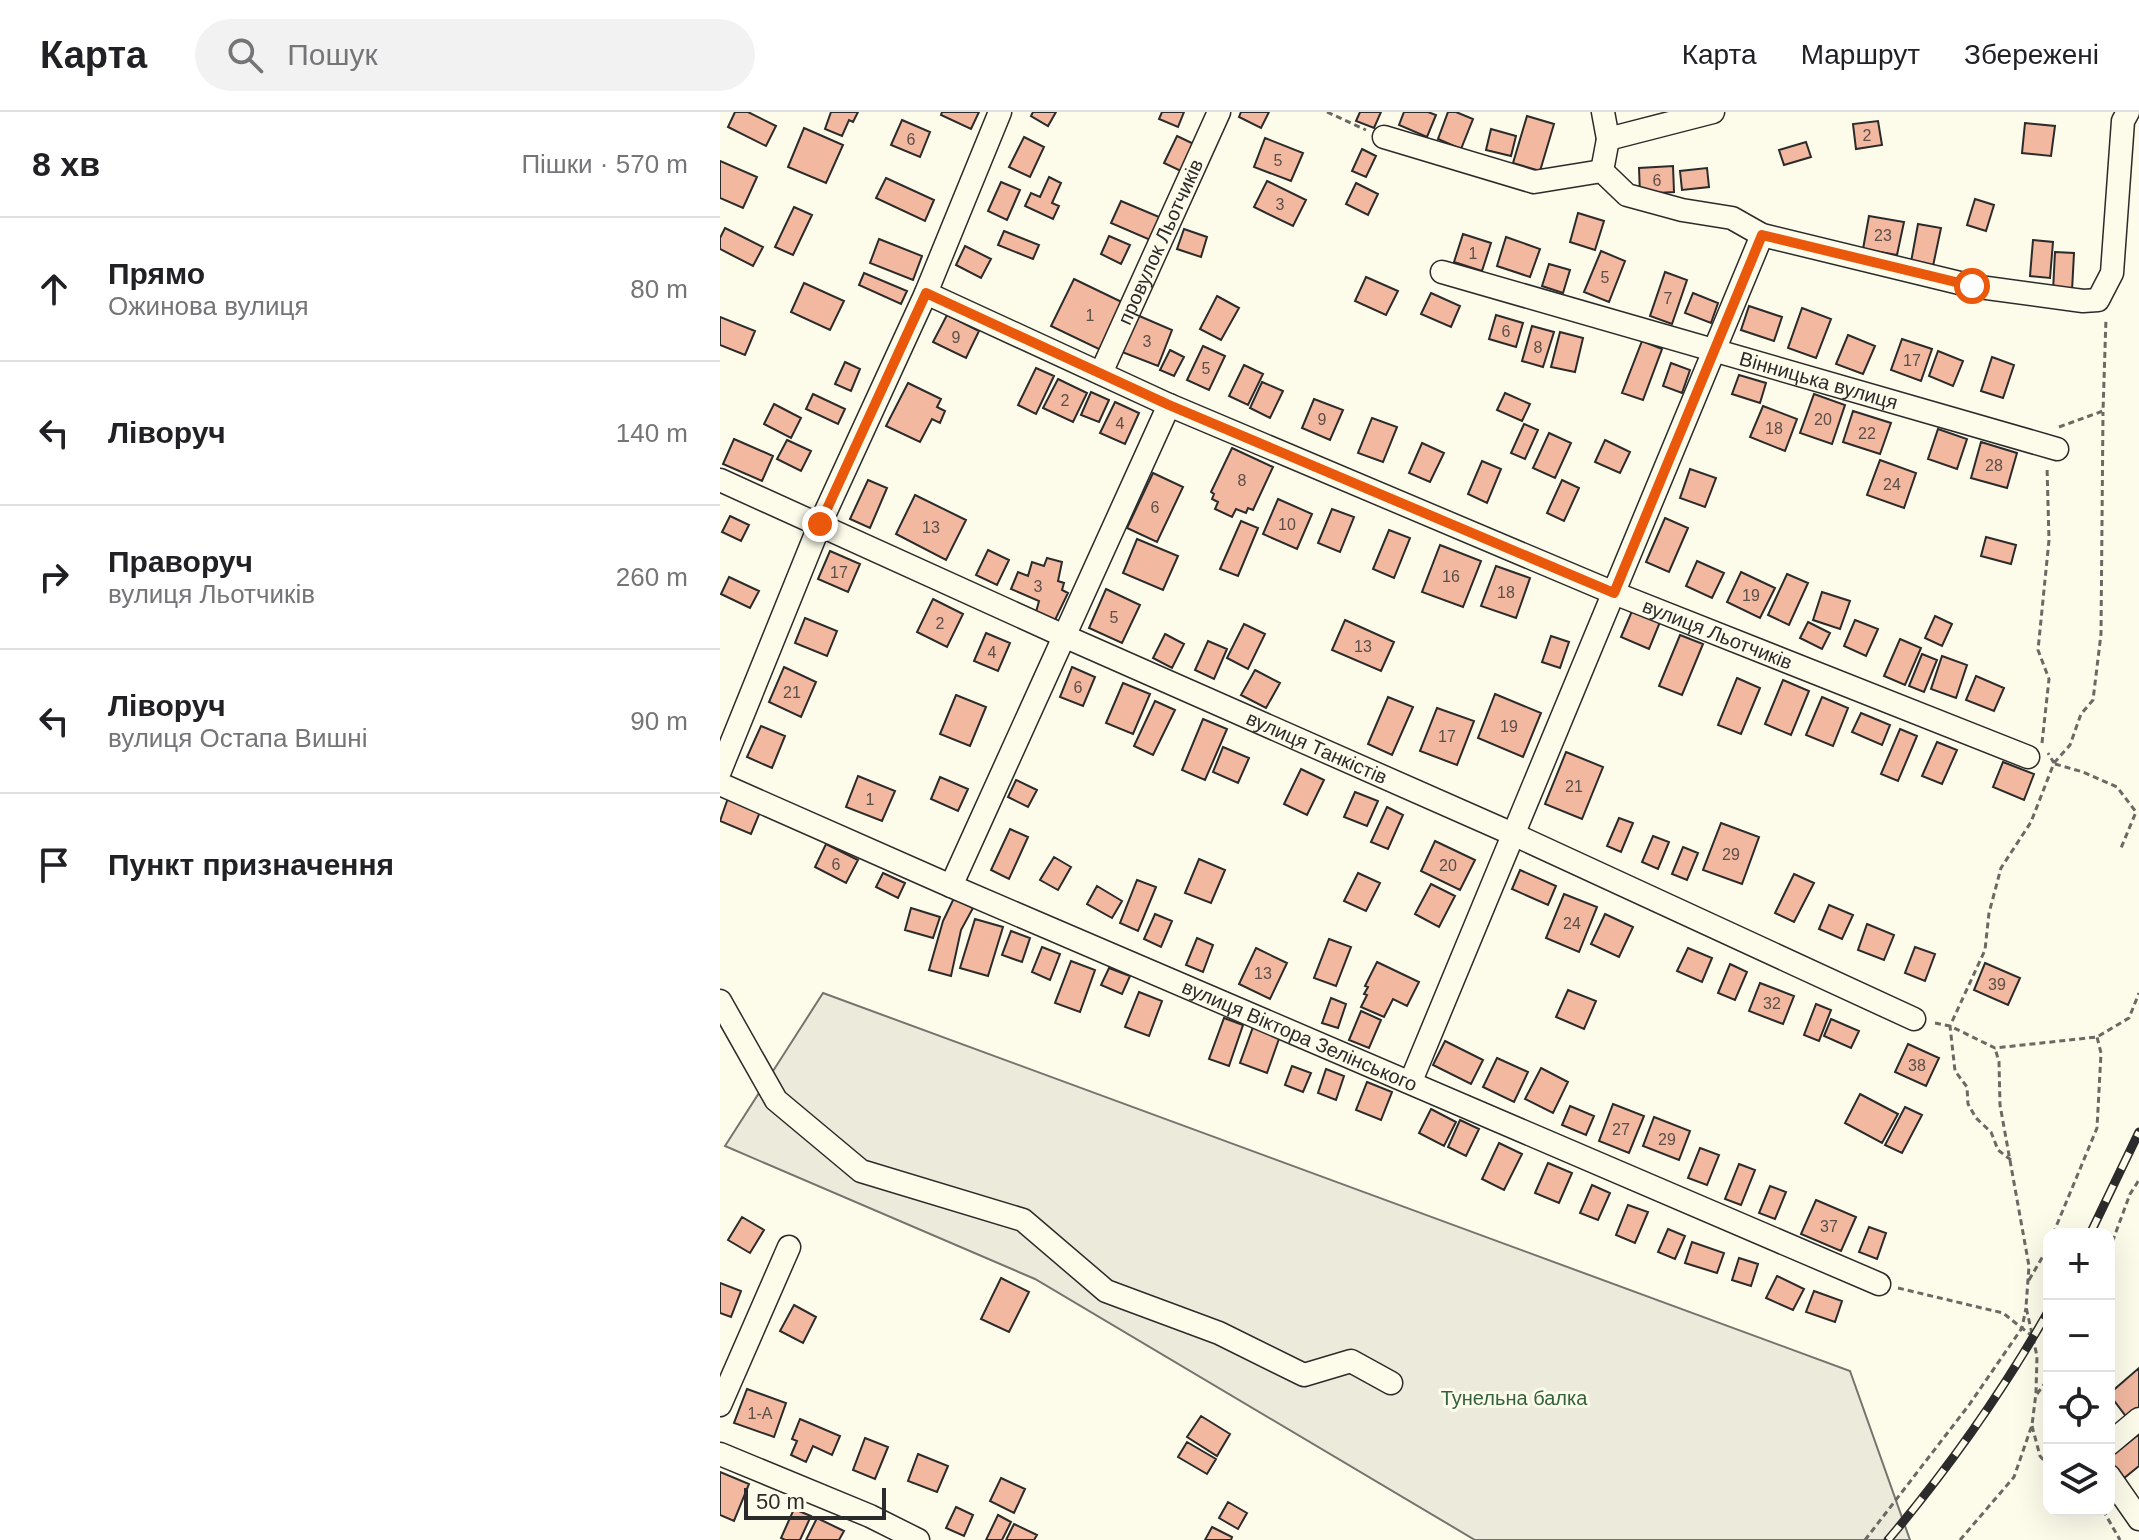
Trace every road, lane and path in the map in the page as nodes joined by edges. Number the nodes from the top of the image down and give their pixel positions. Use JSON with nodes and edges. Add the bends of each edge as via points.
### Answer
{"nodes":[{"id":1,"x":1000,"y":112,"type":"edge"},
{"id":2,"x":1219,"y":112,"type":"edge"},
{"id":3,"x":1327,"y":112,"type":"edge"},
{"id":4,"x":1603,"y":112,"type":"edge"},
{"id":5,"x":1713,"y":112,"type":"edge"},
{"id":6,"x":2128,"y":112,"type":"edge"},
{"id":7,"x":1384,"y":137,"type":"joint"},
{"id":8,"x":1608,"y":139,"type":"junction"},
{"id":9,"x":1602,"y":171,"type":"junction"},
{"id":10,"x":1762,"y":235,"type":"junction"},
{"id":11,"x":1442,"y":272,"type":"dead end"},
{"id":12,"x":926,"y":293,"type":"junction"},
{"id":13,"x":2098,"y":300,"type":"junction"},
{"id":14,"x":1715,"y":351,"type":"junction"},
{"id":15,"x":1101,"y":373,"type":"junction"},
{"id":16,"x":1169,"y":405,"type":"junction"},
{"id":17,"x":2103,"y":411,"type":"junction"},
{"id":18,"x":2052,"y":448,"type":"joint"},
{"id":19,"x":720,"y":480,"type":"edge"},
{"id":20,"x":820,"y":524,"type":"junction"},
{"id":21,"x":1614,"y":593,"type":"junction"},
{"id":22,"x":1064,"y":636,"type":"junction"},
{"id":23,"x":2028,"y":757,"type":"joint"},
{"id":24,"x":2054,"y":763,"type":"junction"},
{"id":25,"x":720,"y":771,"type":"edge"},
{"id":26,"x":720,"y":784,"type":"edge"},
{"id":27,"x":1515,"y":835,"type":"junction"},
{"id":28,"x":2121,"y":848,"type":"dead end"},
{"id":29,"x":951,"y":886,"type":"junction"},
{"id":30,"x":2139,"y":993,"type":"edge"},
{"id":31,"x":720,"y":1001,"type":"edge"},
{"id":32,"x":1914,"y":1019,"type":"joint"},
{"id":33,"x":1950,"y":1026,"type":"junction"},
{"id":34,"x":2097,"y":1037,"type":"junction"},
{"id":35,"x":1995,"y":1048,"type":"junction"},
{"id":36,"x":1411,"y":1081,"type":"junction"},
{"id":37,"x":2011,"y":1160,"type":"junction"},
{"id":38,"x":2139,"y":1180,"type":"edge"},
{"id":39,"x":2055,"y":1228,"type":"edge"},
{"id":40,"x":2115,"y":1235,"type":"edge"},
{"id":41,"x":789,"y":1247,"type":"dead end"},
{"id":42,"x":2043,"y":1257,"type":"edge"},
{"id":43,"x":2028,"y":1283,"type":"junction"},
{"id":44,"x":1879,"y":1284,"type":"joint"},
{"id":45,"x":2026,"y":1307,"type":"junction"},
{"id":46,"x":2022,"y":1328,"type":"junction"},
{"id":47,"x":2033,"y":1337,"type":"junction"},
{"id":48,"x":1391,"y":1383,"type":"dead end"},
{"id":49,"x":2043,"y":1386,"type":"edge"},
{"id":50,"x":2035,"y":1397,"type":"junction"},
{"id":51,"x":720,"y":1405,"type":"edge"},
{"id":52,"x":2139,"y":1419,"type":"edge"},
{"id":53,"x":2032,"y":1425,"type":"junction"},
{"id":54,"x":2115,"y":1439,"type":"edge"},
{"id":55,"x":720,"y":1454,"type":"edge"},
{"id":56,"x":2043,"y":1459,"type":"edge"},
{"id":57,"x":2131,"y":1488,"type":"edge"},
{"id":58,"x":2106,"y":1516,"type":"edge"},
{"id":59,"x":2139,"y":1519,"type":"edge"},
{"id":60,"x":918,"y":1540,"type":"edge"},
{"id":61,"x":1865,"y":1540,"type":"edge"},
{"id":62,"x":1960,"y":1540,"type":"edge"},
{"id":63,"x":2120,"y":1540,"type":"edge"}],
"edges":[{"from":1,"to":12,"type":"street"},
{"from":2,"to":15,"type":"street","name":"провулок Льотчиків"},
{"from":3,"to":7,"type":"path"},
{"from":4,"to":8,"type":"street"},
{"from":5,"to":8,"type":"street"},
{"from":6,"to":13,"type":"street","via":[[2123,121],[2112,273]]},
{"from":7,"to":9,"type":"street","via":[[1534,182]]},
{"from":8,"to":9,"type":"street"},
{"from":9,"to":10,"type":"street","via":[[1627,195],[1732,218]]},
{"from":10,"to":13,"type":"street","via":[[1972,286]]},
{"from":10,"to":14,"type":"street"},
{"from":11,"to":14,"type":"street","name":"Вінницька вулиця"},
{"from":12,"to":15,"type":"street","name":"вулиця Льотчиків"},
{"from":12,"to":20,"type":"street"},
{"from":13,"to":17,"type":"path","via":[[2107,319]]},
{"from":14,"to":18,"type":"street","name":"Вінницька вулиця"},
{"from":14,"to":21,"type":"street"},
{"from":15,"to":16,"type":"street","name":"вулиця Льотчиків"},
{"from":16,"to":21,"type":"street","name":"вулиця Льотчиків"},
{"from":16,"to":22,"type":"street"},
{"from":17,"to":18,"type":"path","via":[[2054,429]]},
{"from":17,"to":24,"type":"path","via":[[2101,634],[2093,700],[2081,714],[2070,745]]},
{"from":19,"to":20,"type":"street","name":"вулиця Танкістів"},
{"from":20,"to":22,"type":"street","name":"вулиця Танкістів"},
{"from":20,"to":25,"type":"street"},
{"from":21,"to":23,"type":"street","name":"вулиця Льотчиків"},
{"from":21,"to":27,"type":"street"},
{"from":22,"to":27,"type":"street","name":"вулиця Танкістів"},
{"from":22,"to":29,"type":"street"},
{"from":23,"to":24,"type":"path"},
{"from":24,"to":28,"type":"path","via":[[2117,787],[2136,812]]},
{"from":26,"to":29,"type":"street","name":"вулиця Віктора Зелінського"},
{"from":27,"to":32,"type":"street","name":"вулиця Танкістів"},
{"from":27,"to":36,"type":"street"},
{"from":29,"to":36,"type":"street","name":"вулиця Віктора Зелінського"},
{"from":30,"to":34,"type":"path","via":[[2129,1018]]},
{"from":31,"to":48,"type":"street","via":[[776,1100],[861,1171],[1023,1220],[1106,1291],[1219,1333],[1304,1375],[1351,1361]]},
{"from":32,"to":33,"type":"path"},
{"from":33,"to":35,"type":"path"},
{"from":33,"to":37,"type":"path","via":[[1955,1071],[1967,1087],[1968,1104],[1998,1150]]},
{"from":34,"to":35,"type":"path"},
{"from":34,"to":39,"type":"path","via":[[2097,1128]]},
{"from":35,"to":37,"type":"path"},
{"from":36,"to":44,"type":"street","name":"вулиця Віктора Зелінського"},
{"from":37,"to":43,"type":"path"},
{"from":38,"to":40,"type":"path"},
{"from":41,"to":51,"type":"street"},
{"from":42,"to":43,"type":"path"},
{"from":43,"to":45,"type":"path"},
{"from":44,"to":46,"type":"path","via":[[2003,1313]]},
{"from":45,"to":46,"type":"path"},
{"from":45,"to":47,"type":"path"},
{"from":46,"to":47,"type":"path"},
{"from":46,"to":61,"type":"path"},
{"from":47,"to":50,"type":"path"},
{"from":49,"to":50,"type":"path"},
{"from":50,"to":53,"type":"path"},
{"from":52,"to":54,"type":"street"},
{"from":53,"to":56,"type":"path"},
{"from":53,"to":62,"type":"path","via":[[2014,1477]]},
{"from":55,"to":60,"type":"street"},
{"from":57,"to":59,"type":"street"},
{"from":58,"to":63,"type":"path"}]}
